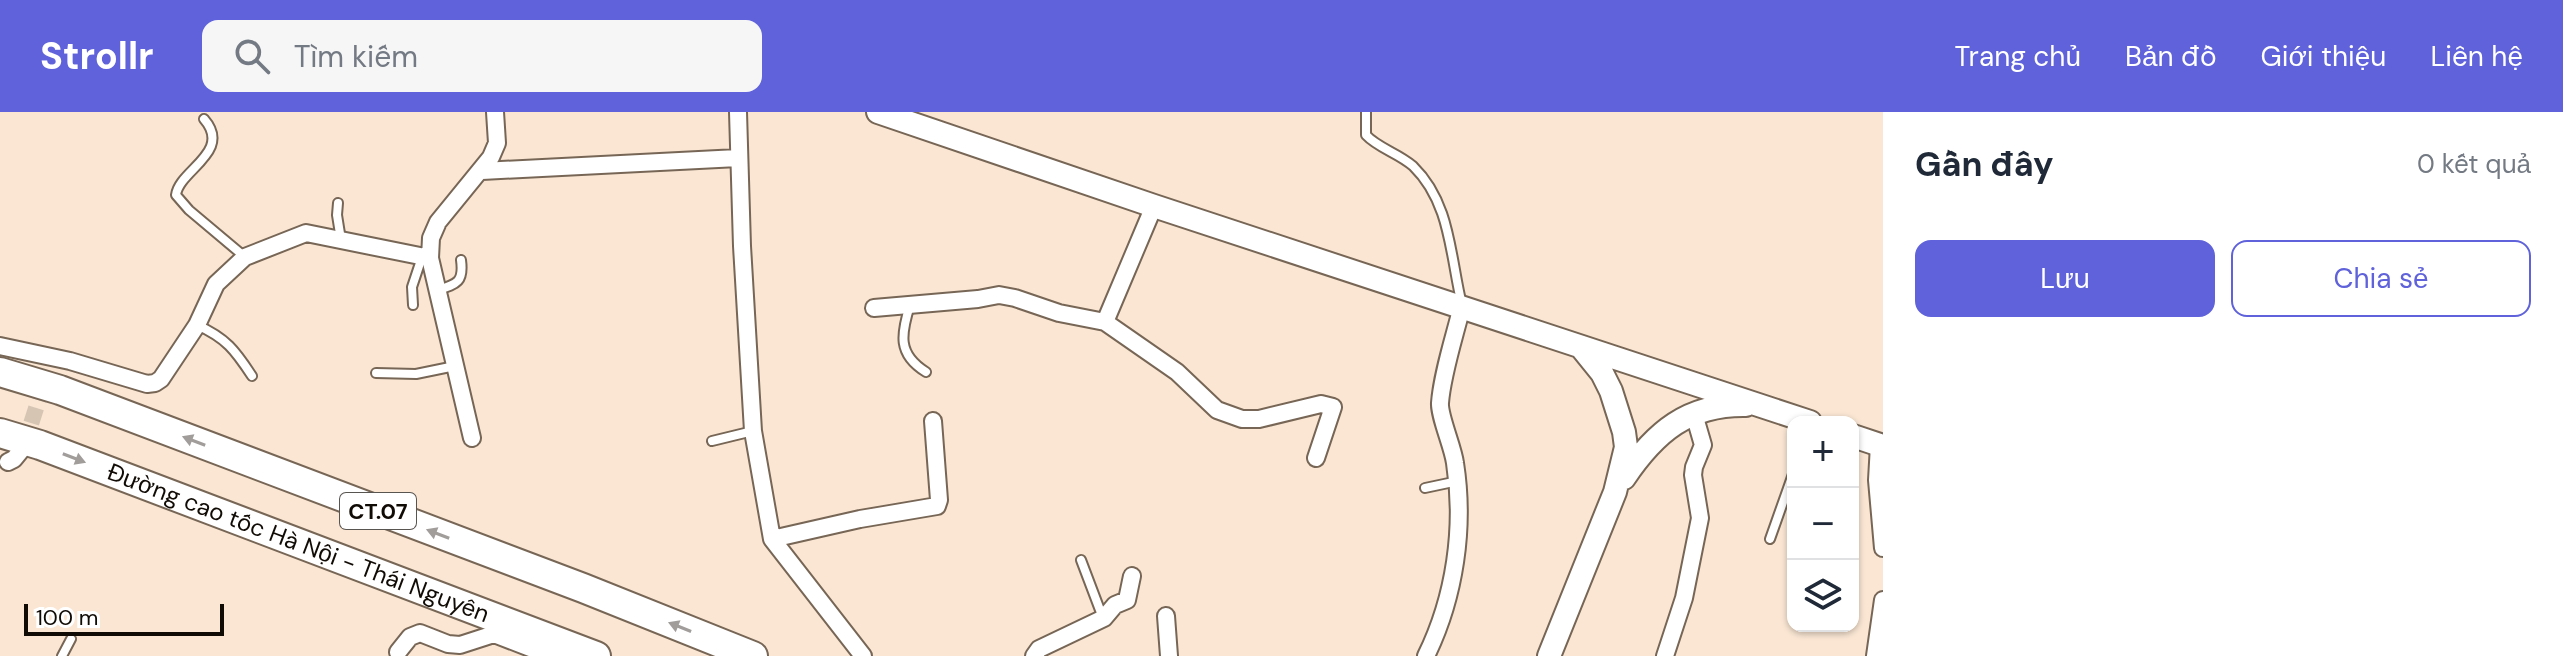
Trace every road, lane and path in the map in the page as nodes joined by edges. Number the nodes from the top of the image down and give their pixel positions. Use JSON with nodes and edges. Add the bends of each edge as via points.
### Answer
{"nodes":[{"id":1,"x":495,"y":112,"type":"edge"},
{"id":2,"x":738,"y":112,"type":"edge"},
{"id":3,"x":878,"y":112,"type":"edge"},
{"id":4,"x":1366,"y":112,"type":"edge"},
{"id":5,"x":204,"y":119,"type":"dead end"},
{"id":6,"x":738,"y":158,"type":"junction"},
{"id":7,"x":482,"y":171,"type":"junction"},
{"id":8,"x":338,"y":203,"type":"dead end"},
{"id":9,"x":1154,"y":206,"type":"junction"},
{"id":10,"x":341,"y":241,"type":"junction"},
{"id":11,"x":245,"y":257,"type":"junction"},
{"id":12,"x":426,"y":257,"type":"junction"},
{"id":13,"x":461,"y":260,"type":"dead end"},
{"id":14,"x":438,"y":290,"type":"junction"},
{"id":15,"x":413,"y":305,"type":"dead end"},
{"id":16,"x":910,"y":305,"type":"junction"},
{"id":17,"x":1462,"y":306,"type":"junction"},
{"id":18,"x":874,"y":308,"type":"dead end"},
{"id":19,"x":1105,"y":322,"type":"junction"},
{"id":20,"x":197,"y":325,"type":"junction"},
{"id":21,"x":0,"y":346,"type":"edge"},
{"id":22,"x":1580,"y":346,"type":"junction"},
{"id":23,"x":53,"y":357,"type":"junction"},
{"id":24,"x":455,"y":366,"type":"junction"},
{"id":25,"x":0,"y":372,"type":"edge"},
{"id":26,"x":926,"y":372,"type":"dead end"},
{"id":27,"x":376,"y":373,"type":"dead end"},
{"id":28,"x":47,"y":375,"type":"tunnel mouth"},
{"id":29,"x":252,"y":376,"type":"dead end"},
{"id":30,"x":1759,"y":405,"type":"junction"},
{"id":31,"x":1694,"y":414,"type":"junction"},
{"id":32,"x":1792,"y":416,"type":"edge"},
{"id":33,"x":933,"y":421,"type":"dead end"},
{"id":34,"x":753,"y":431,"type":"junction"},
{"id":35,"x":472,"y":438,"type":"dead end"},
{"id":36,"x":1859,"y":438,"type":"edge"},
{"id":37,"x":12,"y":441,"type":"edge"},
{"id":38,"x":712,"y":441,"type":"dead end"},
{"id":39,"x":1881,"y":446,"type":"edge"},
{"id":40,"x":1316,"y":458,"type":"dead end"},
{"id":41,"x":8,"y":462,"type":"dead end"},
{"id":42,"x":1458,"y":481,"type":"junction"},
{"id":43,"x":1425,"y":488,"type":"dead end"},
{"id":44,"x":1788,"y":488,"type":"edge"},
{"id":45,"x":1615,"y":492,"type":"junction"},
{"id":46,"x":772,"y":539,"type":"junction"},
{"id":47,"x":1770,"y":539,"type":"dead end"},
{"id":48,"x":1883,"y":548,"type":"edge"},
{"id":49,"x":1081,"y":560,"type":"dead end"},
{"id":50,"x":1132,"y":576,"type":"dead end"},
{"id":51,"x":1883,"y":600,"type":"edge"},
{"id":52,"x":1166,"y":616,"type":"dead end"},
{"id":53,"x":1104,"y":618,"type":"junction"},
{"id":54,"x":71,"y":639,"type":"dead end"},
{"id":55,"x":398,"y":652,"type":"dead end"},
{"id":56,"x":62,"y":656,"type":"edge"},
{"id":57,"x":551,"y":656,"type":"edge"},
{"id":58,"x":596,"y":656,"type":"edge"},
{"id":59,"x":753,"y":656,"type":"edge"},
{"id":60,"x":863,"y":656,"type":"edge"},
{"id":61,"x":1034,"y":656,"type":"edge"},
{"id":62,"x":1169,"y":656,"type":"edge"},
{"id":63,"x":1426,"y":656,"type":"edge"},
{"id":64,"x":1549,"y":656,"type":"edge"},
{"id":65,"x":1665,"y":656,"type":"edge"},
{"id":66,"x":1875,"y":656,"type":"edge"}],
"edges":[{"from":1,"to":7,"type":"street","via":[[497,143]]},
{"from":2,"to":6,"type":"street"},
{"from":3,"to":9,"type":"street"},
{"from":4,"to":17,"type":"lane","via":[[1366,135],[1398,153],[1432,186],[1443,213]]},
{"from":5,"to":11,"type":"lane","via":[[213,135],[207,155],[180,182],[176,195]]},
{"from":6,"to":7,"type":"street"},
{"from":6,"to":34,"type":"street"},
{"from":7,"to":12,"type":"street","via":[[438,222]]},
{"from":8,"to":10,"type":"lane"},
{"from":9,"to":17,"type":"street"},
{"from":9,"to":19,"type":"street"},
{"from":10,"to":11,"type":"street","via":[[306,233]]},
{"from":10,"to":12,"type":"street"},
{"from":11,"to":20,"type":"street","via":[[216,284]]},
{"from":12,"to":14,"type":"street"},
{"from":12,"to":15,"type":"lane","via":[[412,287]]},
{"from":13,"to":14,"type":"lane","via":[[458,281]]},
{"from":14,"to":24,"type":"street"},
{"from":16,"to":18,"type":"street"},
{"from":16,"to":19,"type":"street","via":[[999,295]]},
{"from":16,"to":26,"type":"lane","via":[[902,339],[914,365]]},
{"from":17,"to":22,"type":"street"},
{"from":17,"to":42,"type":"street","via":[[1440,404]]},
{"from":19,"to":40,"type":"street","via":[[1177,372],[1217,410],[1259,419],[1321,404],[1333,407]]},
{"from":20,"to":23,"type":"street","via":[[155,383]]},
{"from":20,"to":29,"type":"lane","via":[[231,345]]},
{"from":21,"to":23,"type":"street"},
{"from":22,"to":30,"type":"street"},
{"from":22,"to":45,"type":"street","via":[[1607,382],[1624,432],[1626,447]]},
{"from":23,"to":28,"type":"street"},
{"from":24,"to":27,"type":"lane","via":[[416,374]]},
{"from":24,"to":35,"type":"street"},
{"from":59,"to":25,"type":"highway","number":"CT.07","one_way":true},
{"from":30,"to":31,"type":"street"},
{"from":30,"to":32,"type":"street"},
{"from":31,"to":45,"type":"street","via":[[1658,435]]},
{"from":31,"to":65,"type":"street","via":[[1703,445],[1693,475],[1700,518],[1684,598]]},
{"from":33,"to":46,"type":"street","via":[[937,506]]},
{"from":34,"to":38,"type":"lane"},
{"from":34,"to":46,"type":"street"},
{"from":36,"to":39,"type":"street"},
{"from":37,"to":41,"type":"street","via":[[14,459]]},
{"from":37,"to":58,"type":"highway","name":"Đường cao tốc Hà Nội - Thái Nguyên","number":"CT.07","one_way":true,"via":[[40,445]]},
{"from":39,"to":48,"type":"street","via":[[1877,480]]},
{"from":42,"to":43,"type":"lane"},
{"from":42,"to":63,"type":"street","via":[[1453,572]]},
{"from":44,"to":47,"type":"lane"},
{"from":45,"to":64,"type":"street"},
{"from":46,"to":60,"type":"street"},
{"from":49,"to":53,"type":"lane"},
{"from":50,"to":53,"type":"street","via":[[1130,597]]},
{"from":51,"to":66,"type":"street"},
{"from":52,"to":62,"type":"street"},
{"from":53,"to":61,"type":"street"},
{"from":54,"to":56,"type":"lane"},
{"from":55,"to":57,"type":"street","via":[[420,633],[460,645],[494,634]]}]}
